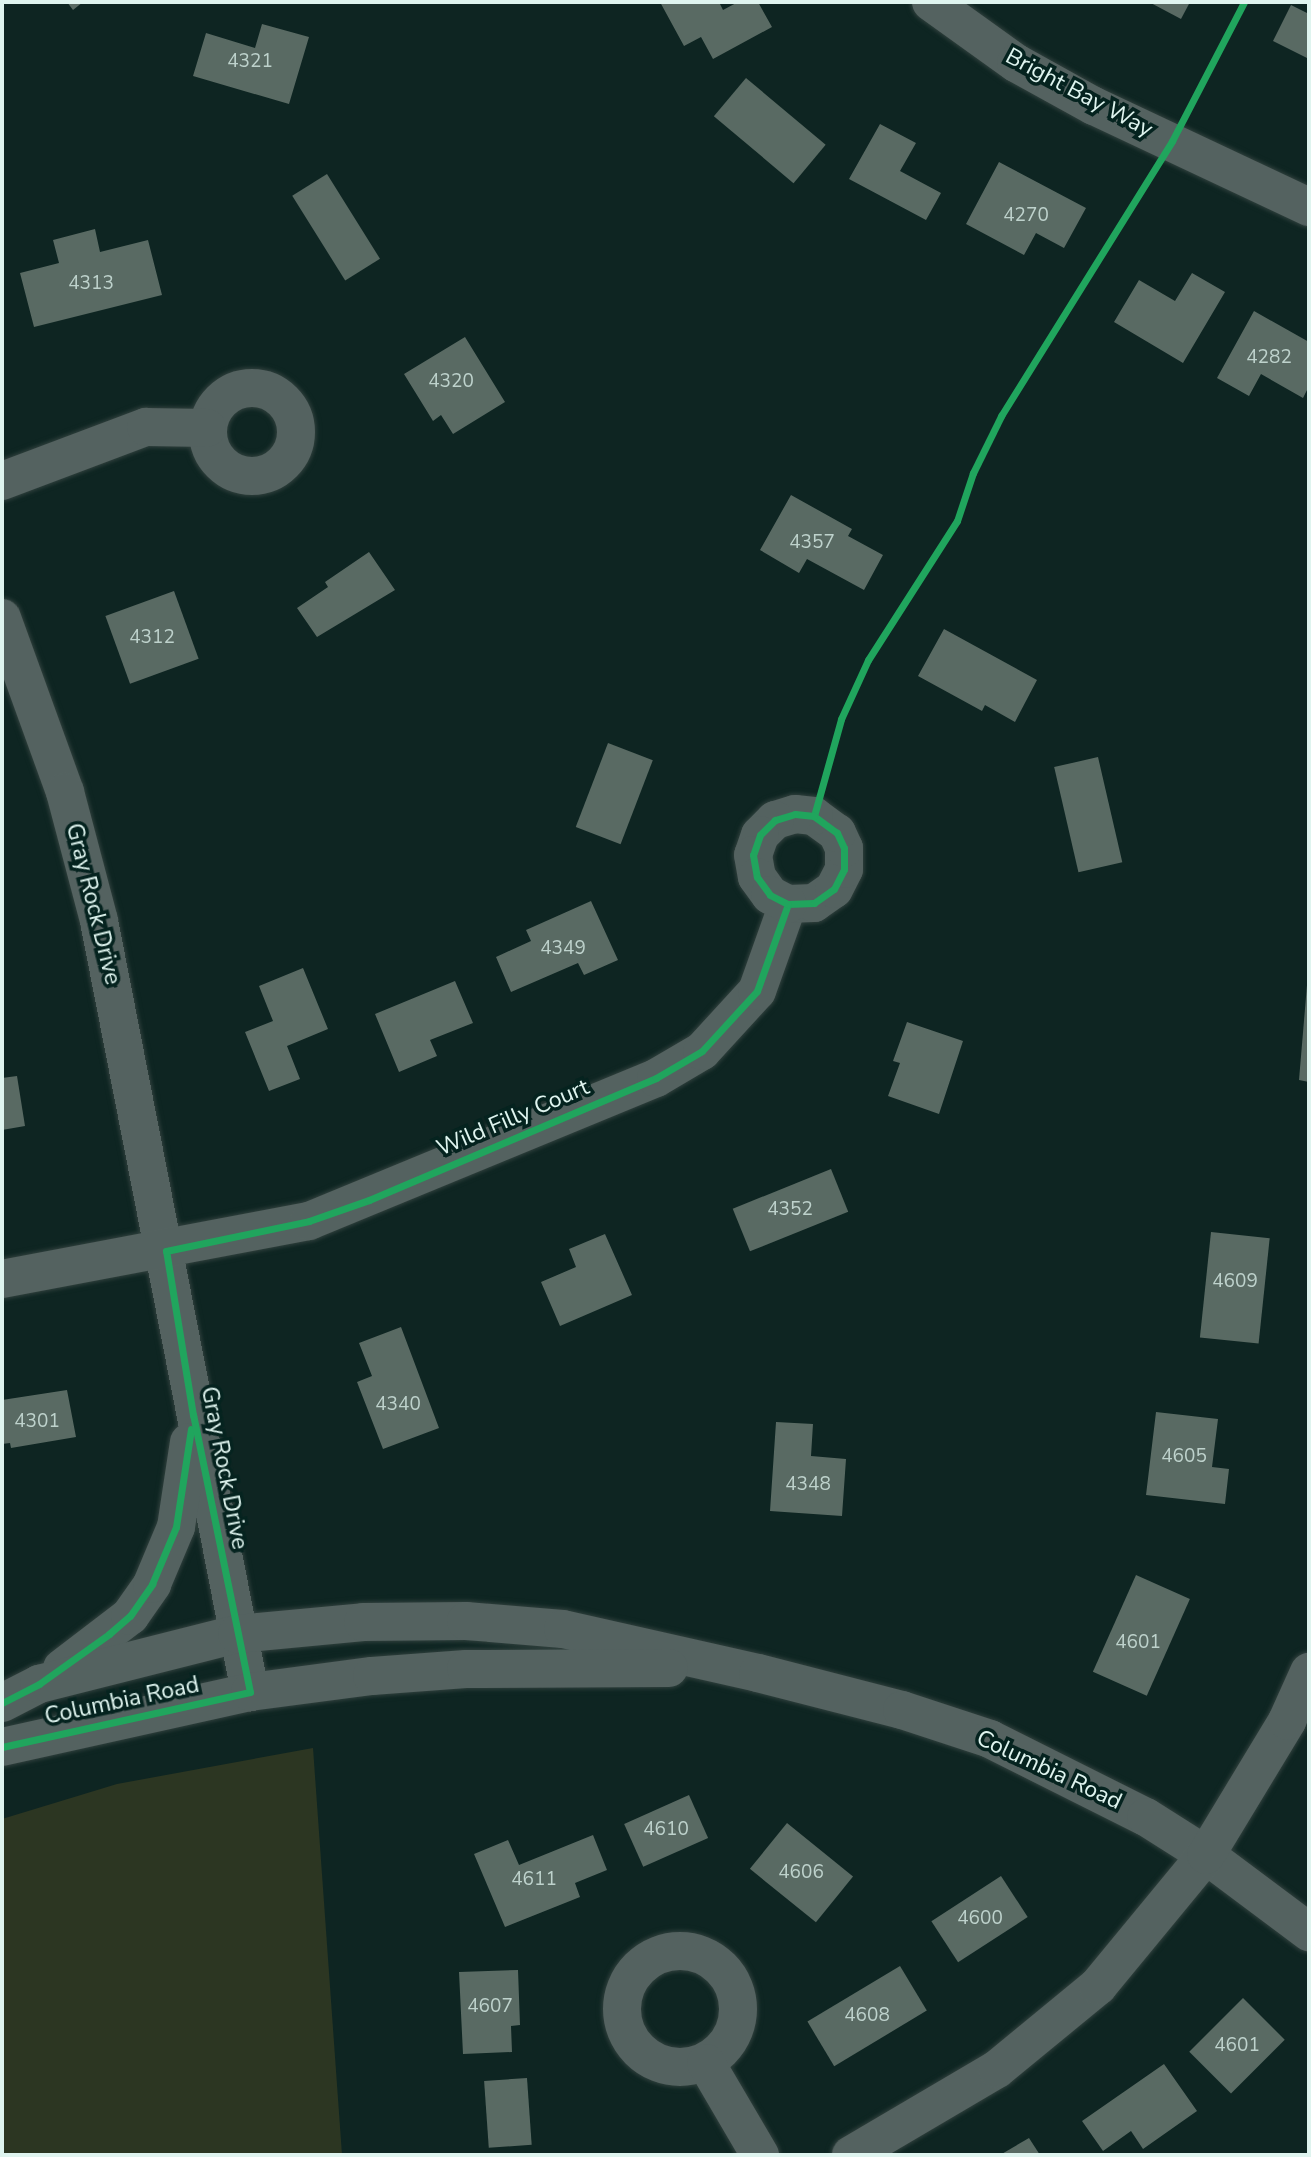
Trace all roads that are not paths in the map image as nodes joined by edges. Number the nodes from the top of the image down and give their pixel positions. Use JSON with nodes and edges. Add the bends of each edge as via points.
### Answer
{"nodes":[{"id":1,"x":931,"y":2,"type":"edge"},
{"id":2,"x":1309,"y":207,"type":"edge"},
{"id":3,"x":207,"y":428,"type":"dead end"},
{"id":4,"x":2,"y":481,"type":"edge"},
{"id":5,"x":2,"y":618,"type":"edge"},
{"id":6,"x":788,"y":904,"type":"dead end"},
{"id":7,"x":166,"y":1251,"type":"junction"},
{"id":8,"x":2,"y":1279,"type":"edge"},
{"id":9,"x":193,"y":1415,"type":"junction"},
{"id":10,"x":237,"y":1634,"type":"junction"},
{"id":11,"x":1309,"y":1672,"type":"edge"},
{"id":12,"x":758,"y":1673,"type":"junction"},
{"id":13,"x":39,"y":1684,"type":"junction"},
{"id":14,"x":250,"y":1692,"type":"junction"},
{"id":15,"x":2,"y":1703,"type":"edge"},
{"id":16,"x":2,"y":1747,"type":"edge"},
{"id":17,"x":1206,"y":1855,"type":"junction"},
{"id":18,"x":1309,"y":1932,"type":"edge"},
{"id":19,"x":706,"y":2063,"type":"dead end"},
{"id":20,"x":760,"y":2155,"type":"edge"},
{"id":21,"x":851,"y":2155,"type":"edge"}],
"edges":[{"from":1,"to":2,"type":"street","name":"Bright Bay Way","via":[[1016,63],[1094,106]]},
{"from":3,"to":4,"type":"street","via":[[146,427]]},
{"from":5,"to":7,"type":"street","name":"Gray Rock Drive","via":[[65,792],[99,921]]},
{"from":6,"to":7,"type":"street","name":"Wild Filly Court","via":[[757,991],[702,1051],[656,1078],[328,1214]]},
{"from":7,"to":8,"type":"street","name":"Wild Filly Court"},
{"from":7,"to":9,"type":"street","name":"Gray Rock Drive"},
{"from":9,"to":10,"type":"street","name":"Gray Rock Drive"},
{"from":9,"to":13,"type":"street","via":[[176,1527],[152,1584],[130,1615]]},
{"from":10,"to":12,"type":"street","name":"Columbia Road","via":[[363,1622],[466,1621],[563,1629]]},
{"from":10,"to":13,"type":"street","name":"Columbia Road"},
{"from":10,"to":14,"type":"street","name":"Gray Rock Drive"},
{"from":11,"to":17,"type":"street","via":[[1287,1721]]},
{"from":12,"to":14,"type":"street","name":"Columbia Road","via":[[652,1667],[466,1668]]},
{"from":12,"to":17,"type":"street","name":"Columbia Road","via":[[902,1710],[990,1739],[1077,1779]]},
{"from":13,"to":15,"type":"street","name":"Columbia Road"},
{"from":14,"to":16,"type":"street","name":"Columbia Road"},
{"from":17,"to":18,"type":"street","name":"Columbia Road"},
{"from":17,"to":21,"type":"street","via":[[1098,1986],[1049,2029],[997,2069]]},
{"from":19,"to":20,"type":"street"}]}
